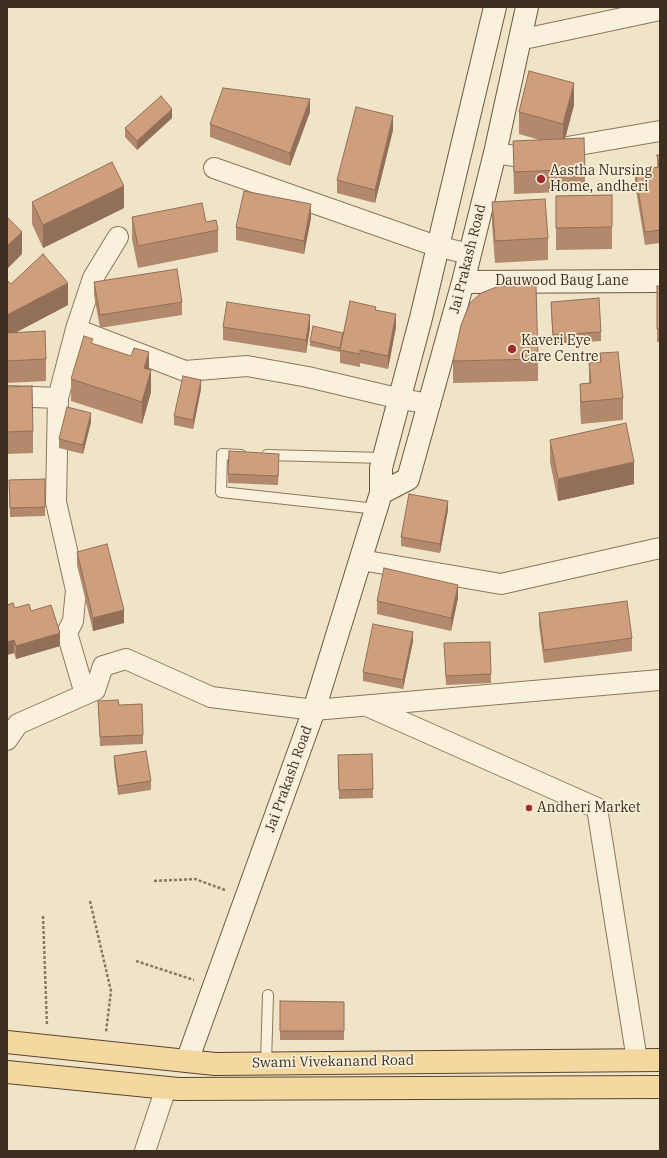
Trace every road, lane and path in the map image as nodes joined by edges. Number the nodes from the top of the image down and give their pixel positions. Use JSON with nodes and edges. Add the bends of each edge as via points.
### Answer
{"nodes":[{"id":1,"x":495,"y":7,"type":"edge"},
{"id":2,"x":526,"y":7,"type":"edge"},
{"id":3,"x":660,"y":10,"type":"edge"},
{"id":4,"x":519,"y":40,"type":"junction"},
{"id":5,"x":660,"y":131,"type":"edge"},
{"id":6,"x":495,"y":153,"type":"junction"},
{"id":7,"x":214,"y":168,"type":"dead end"},
{"id":8,"x":118,"y":237,"type":"dead end"},
{"id":9,"x":439,"y":246,"type":"junction"},
{"id":10,"x":469,"y":254,"type":"junction"},
{"id":11,"x":660,"y":281,"type":"edge"},
{"id":12,"x":463,"y":282,"type":"junction"},
{"id":13,"x":76,"y":329,"type":"junction"},
{"id":14,"x":7,"y":396,"type":"edge"},
{"id":15,"x":58,"y":398,"type":"junction"},
{"id":16,"x":400,"y":399,"type":"junction"},
{"id":17,"x":430,"y":404,"type":"junction"},
{"id":18,"x":384,"y":458,"type":"junction"},
{"id":19,"x":379,"y":501,"type":"junction"},
{"id":20,"x":660,"y":548,"type":"edge"},
{"id":21,"x":360,"y":560,"type":"junction"},
{"id":22,"x":660,"y":680,"type":"edge"},
{"id":23,"x":85,"y":694,"type":"junction"},
{"id":24,"x":365,"y":705,"type":"junction"},
{"id":25,"x":314,"y":710,"type":"junction"},
{"id":26,"x":7,"y":740,"type":"edge"},
{"id":27,"x":154,"y":881,"type":"dead end"},
{"id":28,"x":230,"y":892,"type":"dead end"},
{"id":29,"x":90,"y":901,"type":"dead end"},
{"id":30,"x":43,"y":916,"type":"dead end"},
{"id":31,"x":136,"y":961,"type":"dead end"},
{"id":32,"x":214,"y":986,"type":"junction"},
{"id":33,"x":268,"y":995,"type":"dead end"},
{"id":34,"x":7,"y":1042,"type":"edge"},
{"id":35,"x":47,"y":1046,"type":"junction"},
{"id":36,"x":104,"y":1052,"type":"junction"},
{"id":37,"x":637,"y":1060,"type":"junction"},
{"id":38,"x":660,"y":1060,"type":"edge"},
{"id":39,"x":186,"y":1061,"type":"junction"},
{"id":40,"x":266,"y":1063,"type":"junction"},
{"id":41,"x":7,"y":1072,"type":"edge"},
{"id":42,"x":660,"y":1087,"type":"edge"},
{"id":43,"x":166,"y":1088,"type":"junction"},
{"id":44,"x":145,"y":1151,"type":"edge"}],
"edges":[{"from":1,"to":9,"type":"main road","name":"Jai Prakash Road"},
{"from":2,"to":4,"type":"main road","name":"Jai Prakash Road"},
{"from":3,"to":4,"type":"street"},
{"from":4,"to":6,"type":"main road","name":"Jai Prakash Road"},
{"from":5,"to":6,"type":"street","via":[[515,156]]},
{"from":6,"to":10,"type":"main road","name":"Jai Prakash Road"},
{"from":7,"to":9,"type":"street"},
{"from":8,"to":13,"type":"street","via":[[93,278]]},
{"from":9,"to":10,"type":"street"},
{"from":9,"to":16,"type":"main road","name":"Jai Prakash Road"},
{"from":10,"to":12,"type":"main road","name":"Jai Prakash Road"},
{"from":11,"to":12,"type":"main road","name":"Dauwood Baug Lane"},
{"from":12,"to":17,"type":"main road","name":"Jai Prakash Road"},
{"from":13,"to":15,"type":"street"},
{"from":13,"to":16,"type":"street","via":[[185,371],[247,366],[308,377]]},
{"from":14,"to":15,"type":"street"},
{"from":15,"to":23,"type":"street","via":[[56,502],[76,590],[73,621],[68,633]]},
{"from":16,"to":17,"type":"street"},
{"from":16,"to":18,"type":"main road","name":"Jai Prakash Road"},
{"from":17,"to":19,"type":"main road","name":"Jai Prakash Road","via":[[408,479]]},
{"from":18,"to":19,"type":"main road","name":"Jai Prakash Road"},
{"from":18,"to":19,"type":"lane","via":[[222,454],[221,492]]},
{"from":19,"to":21,"type":"main road","name":"Jai Prakash Road"},
{"from":20,"to":21,"type":"street","via":[[501,584]]},
{"from":21,"to":25,"type":"main road","name":"Jai Prakash Road"},
{"from":22,"to":24,"type":"street"},
{"from":23,"to":25,"type":"street","via":[[95,690],[102,666],[126,659],[211,696]]},
{"from":23,"to":26,"type":"street","via":[[18,724]]},
{"from":24,"to":25,"type":"street"},
{"from":24,"to":37,"type":"street","via":[[597,808]]},
{"from":25,"to":32,"type":"main road","name":"Jai Prakash Road"},
{"from":27,"to":28,"type":"path","via":[[195,879]]},
{"from":29,"to":36,"type":"path","via":[[111,991]]},
{"from":30,"to":35,"type":"path"},
{"from":31,"to":32,"type":"path"},
{"from":32,"to":39,"type":"main road","name":"Jai Prakash Road"},
{"from":33,"to":40,"type":"lane"},
{"from":34,"to":35,"type":"main road","name":"Swami Vivekanand Road"},
{"from":35,"to":36,"type":"main road","name":"Swami Vivekanand Road"},
{"from":36,"to":39,"type":"main road","name":"Swami Vivekanand Road"},
{"from":37,"to":38,"type":"main road","name":"Swami Vivekanand Road"},
{"from":37,"to":40,"type":"main road","name":"Swami Vivekanand Road"},
{"from":39,"to":40,"type":"main road","name":"Swami Vivekanand Road","via":[[215,1064]]},
{"from":41,"to":43,"type":"main road","name":"Swami Vivekanand Road"},
{"from":42,"to":43,"type":"main road","name":"Swami Vivekanand Road"},
{"from":43,"to":44,"type":"street"}]}
